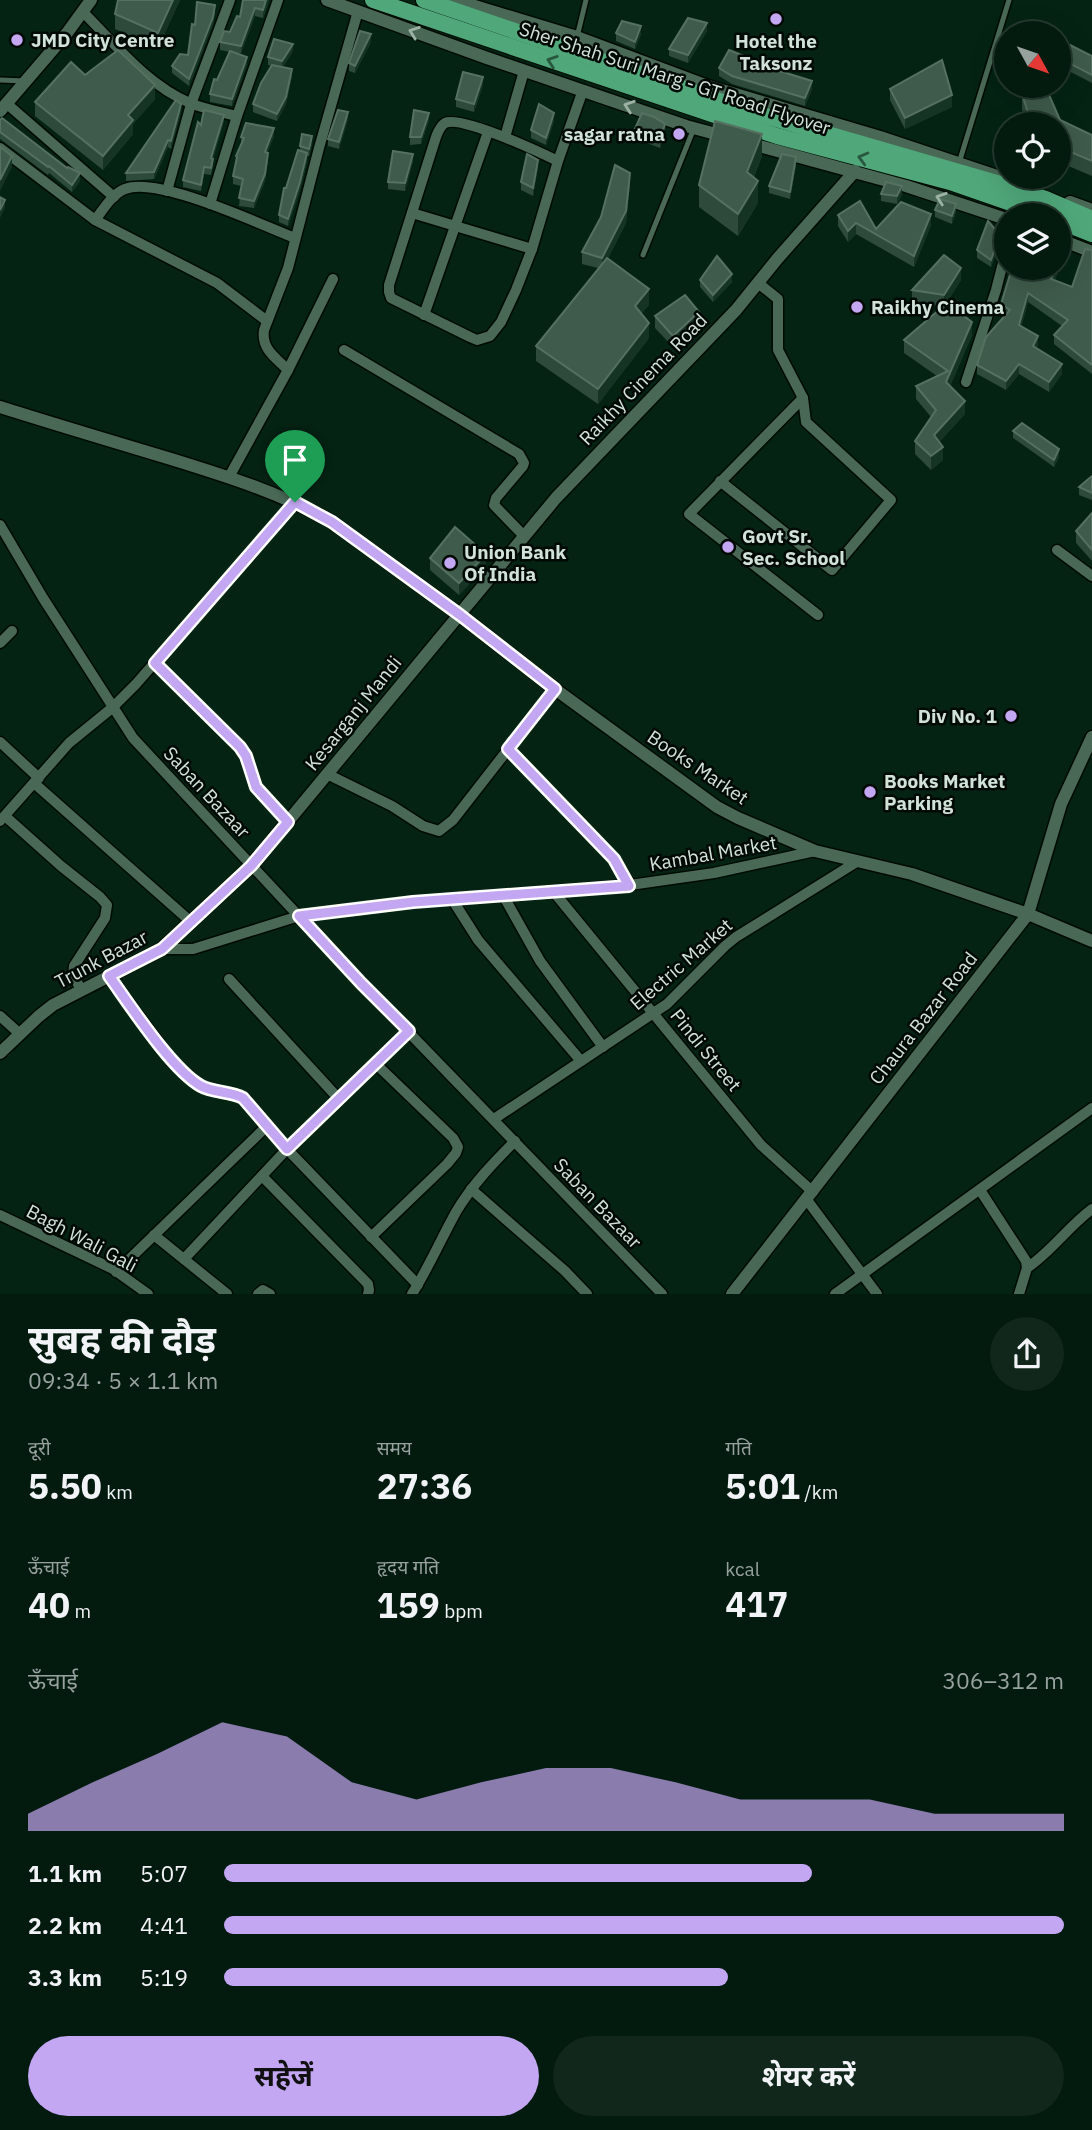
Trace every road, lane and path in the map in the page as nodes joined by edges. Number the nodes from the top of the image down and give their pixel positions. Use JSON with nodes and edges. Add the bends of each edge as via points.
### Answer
{"nodes":[{"id":1,"x":92,"y":0,"type":"edge"},
{"id":2,"x":230,"y":0,"type":"edge"},
{"id":3,"x":278,"y":0,"type":"edge"},
{"id":4,"x":327,"y":0,"type":"edge"},
{"id":5,"x":373,"y":0,"type":"edge"},
{"id":6,"x":424,"y":0,"type":"edge"},
{"id":7,"x":455,"y":0,"type":"edge"},
{"id":8,"x":586,"y":0,"type":"edge"},
{"id":9,"x":1009,"y":0,"type":"edge"},
{"id":10,"x":358,"y":11,"type":"junction"},
{"id":11,"x":83,"y":12,"type":"junction"},
{"id":12,"x":577,"y":37,"type":"junction"},
{"id":13,"x":524,"y":71,"type":"junction"},
{"id":14,"x":0,"y":80,"type":"edge"},
{"id":15,"x":26,"y":81,"type":"junction"},
{"id":16,"x":583,"y":90,"type":"junction"},
{"id":17,"x":5,"y":101,"type":"edge"},
{"id":18,"x":191,"y":104,"type":"junction"},
{"id":19,"x":237,"y":116,"type":"junction"},
{"id":20,"x":694,"y":128,"type":"junction"},
{"id":21,"x":488,"y":132,"type":"junction"},
{"id":22,"x":505,"y":137,"type":"junction"},
{"id":23,"x":0,"y":148,"type":"edge"},
{"id":24,"x":558,"y":161,"type":"junction"},
{"id":25,"x":959,"y":163,"type":"junction"},
{"id":26,"x":855,"y":171,"type":"junction"},
{"id":27,"x":167,"y":191,"type":"junction"},
{"id":28,"x":114,"y":197,"type":"junction"},
{"id":29,"x":1010,"y":203,"type":"edge"},
{"id":30,"x":210,"y":204,"type":"junction"},
{"id":31,"x":1092,"y":210,"type":"edge"},
{"id":32,"x":412,"y":213,"type":"junction"},
{"id":33,"x":994,"y":215,"type":"edge"},
{"id":34,"x":1092,"y":219,"type":"edge"},
{"id":35,"x":95,"y":220,"type":"junction"},
{"id":36,"x":456,"y":226,"type":"junction"},
{"id":37,"x":1071,"y":226,"type":"edge"},
{"id":38,"x":1092,"y":234,"type":"edge"},
{"id":39,"x":295,"y":238,"type":"junction"},
{"id":40,"x":1071,"y":244,"type":"edge"},
{"id":41,"x":532,"y":249,"type":"junction"},
{"id":42,"x":1092,"y":252,"type":"edge"},
{"id":43,"x":643,"y":255,"type":"dead end"},
{"id":44,"x":333,"y":278,"type":"dead end"},
{"id":45,"x":999,"y":280,"type":"edge"},
{"id":46,"x":758,"y":283,"type":"junction"},
{"id":47,"x":424,"y":315,"type":"junction"},
{"id":48,"x":267,"y":321,"type":"junction"},
{"id":49,"x":344,"y":350,"type":"dead end"},
{"id":50,"x":288,"y":370,"type":"junction"},
{"id":51,"x":966,"y":382,"type":"dead end"},
{"id":52,"x":803,"y":398,"type":"junction"},
{"id":53,"x":0,"y":407,"type":"edge"},
{"id":54,"x":229,"y":477,"type":"junction"},
{"id":55,"x":720,"y":481,"type":"junction"},
{"id":56,"x":295,"y":502,"type":"junction"},
{"id":57,"x":0,"y":525,"type":"edge"},
{"id":58,"x":524,"y":536,"type":"junction"},
{"id":59,"x":1057,"y":550,"type":"dead end"},
{"id":60,"x":1092,"y":576,"type":"edge"},
{"id":61,"x":460,"y":615,"type":"junction"},
{"id":62,"x":818,"y":615,"type":"dead end"},
{"id":63,"x":12,"y":631,"type":"dead end"},
{"id":64,"x":0,"y":643,"type":"edge"},
{"id":65,"x":155,"y":663,"type":"junction"},
{"id":66,"x":555,"y":689,"type":"junction"},
{"id":67,"x":112,"y":708,"type":"junction"},
{"id":68,"x":1092,"y":737,"type":"edge"},
{"id":69,"x":0,"y":742,"type":"edge"},
{"id":70,"x":508,"y":749,"type":"junction"},
{"id":71,"x":327,"y":774,"type":"junction"},
{"id":72,"x":36,"y":780,"type":"junction"},
{"id":73,"x":2,"y":819,"type":"edge"},
{"id":74,"x":288,"y":822,"type":"junction"},
{"id":75,"x":276,"y":836,"type":"joint"},
{"id":76,"x":815,"y":851,"type":"junction"},
{"id":77,"x":858,"y":861,"type":"junction"},
{"id":78,"x":251,"y":866,"type":"junction"},
{"id":79,"x":629,"y":886,"type":"junction"},
{"id":80,"x":553,"y":891,"type":"junction"},
{"id":81,"x":503,"y":895,"type":"junction"},
{"id":82,"x":452,"y":899,"type":"junction"},
{"id":83,"x":1028,"y":914,"type":"junction"},
{"id":84,"x":299,"y":916,"type":"junction"},
{"id":85,"x":190,"y":921,"type":"junction"},
{"id":86,"x":1092,"y":941,"type":"edge"},
{"id":87,"x":162,"y":949,"type":"junction"},
{"id":88,"x":109,"y":976,"type":"junction"},
{"id":89,"x":229,"y":979,"type":"dead end"},
{"id":90,"x":81,"y":990,"type":"junction"},
{"id":91,"x":654,"y":1014,"type":"junction"},
{"id":92,"x":0,"y":1016,"type":"edge"},
{"id":93,"x":409,"y":1031,"type":"junction"},
{"id":94,"x":20,"y":1034,"type":"junction"},
{"id":95,"x":603,"y":1047,"type":"junction"},
{"id":96,"x":0,"y":1054,"type":"edge"},
{"id":97,"x":581,"y":1061,"type":"junction"},
{"id":98,"x":376,"y":1064,"type":"junction"},
{"id":99,"x":338,"y":1098,"type":"junction"},
{"id":100,"x":1091,"y":1110,"type":"edge"},
{"id":101,"x":494,"y":1119,"type":"junction"},
{"id":102,"x":267,"y":1126,"type":"junction"},
{"id":103,"x":515,"y":1141,"type":"junction"},
{"id":104,"x":287,"y":1149,"type":"junction"},
{"id":105,"x":262,"y":1176,"type":"junction"},
{"id":106,"x":471,"y":1189,"type":"junction"},
{"id":107,"x":980,"y":1190,"type":"junction"},
{"id":108,"x":810,"y":1196,"type":"junction"},
{"id":109,"x":1092,"y":1209,"type":"edge"},
{"id":110,"x":0,"y":1215,"type":"edge"},
{"id":111,"x":154,"y":1235,"type":"junction"},
{"id":112,"x":371,"y":1237,"type":"junction"},
{"id":113,"x":184,"y":1259,"type":"junction"},
{"id":114,"x":1027,"y":1268,"type":"junction"},
{"id":115,"x":116,"y":1272,"type":"junction"},
{"id":116,"x":862,"y":1273,"type":"junction"},
{"id":117,"x":415,"y":1289,"type":"edge"},
{"id":118,"x":148,"y":1293,"type":"edge"},
{"id":119,"x":227,"y":1293,"type":"edge"},
{"id":120,"x":258,"y":1293,"type":"edge"},
{"id":121,"x":270,"y":1293,"type":"edge"},
{"id":122,"x":368,"y":1293,"type":"edge"},
{"id":123,"x":587,"y":1293,"type":"edge"},
{"id":124,"x":662,"y":1293,"type":"edge"},
{"id":125,"x":732,"y":1293,"type":"edge"},
{"id":126,"x":835,"y":1293,"type":"edge"},
{"id":127,"x":877,"y":1293,"type":"edge"},
{"id":128,"x":1019,"y":1293,"type":"edge"}],
"edges":[{"from":1,"to":11,"type":"street"},
{"from":2,"to":18,"type":"street"},
{"from":3,"to":19,"type":"street"},
{"from":4,"to":10,"type":"street"},
{"from":29,"to":5,"type":"main road","name":"Sher Shah Suri Marg - GT Road Flyover","one_way":true,"via":[[765,132]]},
{"from":6,"to":34,"type":"main road","name":"Sher Shah Suri Marg - GT Road Flyover","via":[[755,113],[1007,186]]},
{"from":7,"to":12,"type":"street"},
{"from":8,"to":12,"type":"lane"},
{"from":9,"to":25,"type":"lane"},
{"from":13,"to":10,"type":"street","one_way":true},
{"from":10,"to":39,"type":"street"},
{"from":11,"to":15,"type":"street"},
{"from":11,"to":18,"type":"street","via":[[143,71]]},
{"from":12,"to":25,"type":"street","via":[[708,86]]},
{"from":13,"to":16,"type":"street"},
{"from":13,"to":22,"type":"street"},
{"from":14,"to":15,"type":"lane"},
{"from":15,"to":17,"type":"street"},
{"from":20,"to":16,"type":"street","one_way":true},
{"from":16,"to":24,"type":"street"},
{"from":17,"to":28,"type":"street"},
{"from":18,"to":19,"type":"street"},
{"from":18,"to":27,"type":"street"},
{"from":19,"to":30,"type":"street"},
{"from":20,"to":26,"type":"street"},
{"from":20,"to":43,"type":"lane"},
{"from":21,"to":22,"type":"street"},
{"from":21,"to":32,"type":"street","via":[[460,122],[440,127]]},
{"from":21,"to":36,"type":"street"},
{"from":22,"to":24,"type":"street"},
{"from":23,"to":35,"type":"street"},
{"from":24,"to":41,"type":"street"},
{"from":25,"to":31,"type":"street"},
{"from":33,"to":26,"type":"street","one_way":true},
{"from":26,"to":46,"type":"street","name":"Raikhy Cinema Road"},
{"from":27,"to":28,"type":"street","via":[[138,186]]},
{"from":27,"to":30,"type":"street"},
{"from":28,"to":35,"type":"street"},
{"from":30,"to":39,"type":"street"},
{"from":32,"to":36,"type":"street"},
{"from":32,"to":47,"type":"street","via":[[389,292],[396,302]]},
{"from":35,"to":48,"type":"street","via":[[217,283]]},
{"from":36,"to":41,"type":"street"},
{"from":36,"to":47,"type":"street"},
{"from":37,"to":38,"type":"main road"},
{"from":39,"to":48,"type":"street"},
{"from":40,"to":42,"type":"street"},
{"from":41,"to":47,"type":"street","via":[[501,322],[490,336],[477,340]]},
{"from":44,"to":50,"type":"street"},
{"from":45,"to":51,"type":"street"},
{"from":46,"to":52,"type":"street","via":[[778,299],[778,350]]},
{"from":46,"to":58,"type":"street","name":"Raikhy Cinema Road"},
{"from":48,"to":50,"type":"street","via":[[264,344]]},
{"from":49,"to":58,"type":"street","via":[[523,457],[523,466],[494,505]]},
{"from":50,"to":54,"type":"street"},
{"from":52,"to":55,"type":"street"},
{"from":52,"to":55,"type":"street","via":[[806,422],[891,500],[832,570]]},
{"from":53,"to":54,"type":"street","name":"Books Market"},
{"from":54,"to":56,"type":"street","name":"Books Market"},
{"from":55,"to":62,"type":"street","via":[[688,514]]},
{"from":56,"to":61,"type":"street","name":"Books Market","via":[[332,522]]},
{"from":56,"to":65,"type":"street"},
{"from":57,"to":67,"type":"street","name":"Saban Bazaar"},
{"from":58,"to":61,"type":"street","name":"Raikhy Cinema Road"},
{"from":59,"to":60,"type":"street"},
{"from":61,"to":66,"type":"street","name":"Books Market"},
{"from":61,"to":71,"type":"street","name":"Kesarganj Mandi"},
{"from":63,"to":64,"type":"street"},
{"from":65,"to":67,"type":"street"},
{"from":65,"to":74,"type":"street","via":[[240,747],[256,787]]},
{"from":66,"to":70,"type":"street"},
{"from":66,"to":76,"type":"street","name":"Books Market","via":[[717,807]]},
{"from":67,"to":72,"type":"street","via":[[78,735]]},
{"from":67,"to":78,"type":"street","name":"Saban Bazaar","via":[[133,738]]},
{"from":68,"to":83,"type":"street","name":"Chaura Bazar Road","via":[[1060,804]]},
{"from":69,"to":72,"type":"street"},
{"from":70,"to":71,"type":"street","via":[[453,820],[439,831]]},
{"from":70,"to":79,"type":"street","via":[[614,859]]},
{"from":71,"to":74,"type":"street","name":"Kesarganj Mandi"},
{"from":72,"to":73,"type":"street"},
{"from":72,"to":85,"type":"street"},
{"from":73,"to":90,"type":"street","via":[[107,905],[105,918],[74,967]]},
{"from":74,"to":75,"type":"street","name":"Kesarganj Mandi"},
{"from":75,"to":78,"type":"street","name":"Trunk Bazar"},
{"from":76,"to":77,"type":"street","name":"Books Market"},
{"from":76,"to":79,"type":"street","name":"Kambal Market"},
{"from":77,"to":83,"type":"street","name":"Books Market","via":[[912,874]]},
{"from":77,"to":91,"type":"street","name":"Electric Market","via":[[724,946]]},
{"from":78,"to":84,"type":"street","name":"Saban Bazaar"},
{"from":78,"to":85,"type":"street","name":"Trunk Bazar"},
{"from":79,"to":80,"type":"street","name":"Kambal Market"},
{"from":80,"to":81,"type":"street","name":"Kambal Market"},
{"from":80,"to":91,"type":"street","name":"Pindi Street"},
{"from":81,"to":82,"type":"street","name":"Kambal Market"},
{"from":81,"to":95,"type":"street","via":[[540,961]]},
{"from":82,"to":84,"type":"street","name":"Kambal Market"},
{"from":82,"to":97,"type":"street","via":[[478,940]]},
{"from":83,"to":86,"type":"street","name":"Books Market"},
{"from":83,"to":108,"type":"street","name":"Chaura Bazar Road"},
{"from":84,"to":87,"type":"street","name":"Kambal Market","via":[[194,949]]},
{"from":84,"to":93,"type":"street","name":"Saban Bazaar"},
{"from":85,"to":87,"type":"street","name":"Trunk Bazar"},
{"from":87,"to":88,"type":"street","name":"Trunk Bazar"},
{"from":88,"to":90,"type":"street","name":"Trunk Bazar"},
{"from":88,"to":102,"type":"street","via":[[192,1080],[243,1098]]},
{"from":89,"to":99,"type":"street"},
{"from":90,"to":94,"type":"street","name":"Trunk Bazar","via":[[38,1016]]},
{"from":91,"to":95,"type":"street","name":"Electric Market"},
{"from":91,"to":108,"type":"street","name":"Pindi Street","via":[[761,1145]]},
{"from":92,"to":94,"type":"street"},
{"from":93,"to":98,"type":"street"},
{"from":93,"to":101,"type":"street","name":"Saban Bazaar"},
{"from":94,"to":96,"type":"street","name":"Trunk Bazar"},
{"from":95,"to":97,"type":"street","name":"Electric Market"},
{"from":97,"to":101,"type":"street","name":"Electric Market"},
{"from":98,"to":99,"type":"street"},
{"from":98,"to":112,"type":"street","via":[[458,1147],[447,1164]]},
{"from":99,"to":104,"type":"street"},
{"from":100,"to":107,"type":"street"},
{"from":101,"to":103,"type":"street","name":"Saban Bazaar"},
{"from":102,"to":104,"type":"street"},
{"from":102,"to":111,"type":"street"},
{"from":103,"to":106,"type":"street"},
{"from":103,"to":124,"type":"street","name":"Saban Bazaar"},
{"from":104,"to":105,"type":"street"},
{"from":104,"to":112,"type":"street"},
{"from":105,"to":113,"type":"street"},
{"from":105,"to":122,"type":"street","via":[[368,1284]]},
{"from":106,"to":117,"type":"street"},
{"from":106,"to":123,"type":"street"},
{"from":107,"to":114,"type":"street"},
{"from":107,"to":116,"type":"street"},
{"from":108,"to":116,"type":"street","name":"Pindi Street"},
{"from":108,"to":125,"type":"street","name":"Chaura Bazar Road"},
{"from":109,"to":114,"type":"street"},
{"from":110,"to":115,"type":"street","name":"Bagh Wali Gali"},
{"from":111,"to":113,"type":"street"},
{"from":111,"to":115,"type":"street"},
{"from":112,"to":117,"type":"street"},
{"from":113,"to":119,"type":"street"},
{"from":114,"to":128,"type":"street"},
{"from":115,"to":118,"type":"street","name":"Bagh Wali Gali"},
{"from":116,"to":126,"type":"street"},
{"from":116,"to":127,"type":"street","name":"Pindi Street"},
{"from":120,"to":121,"type":"street"}]}
